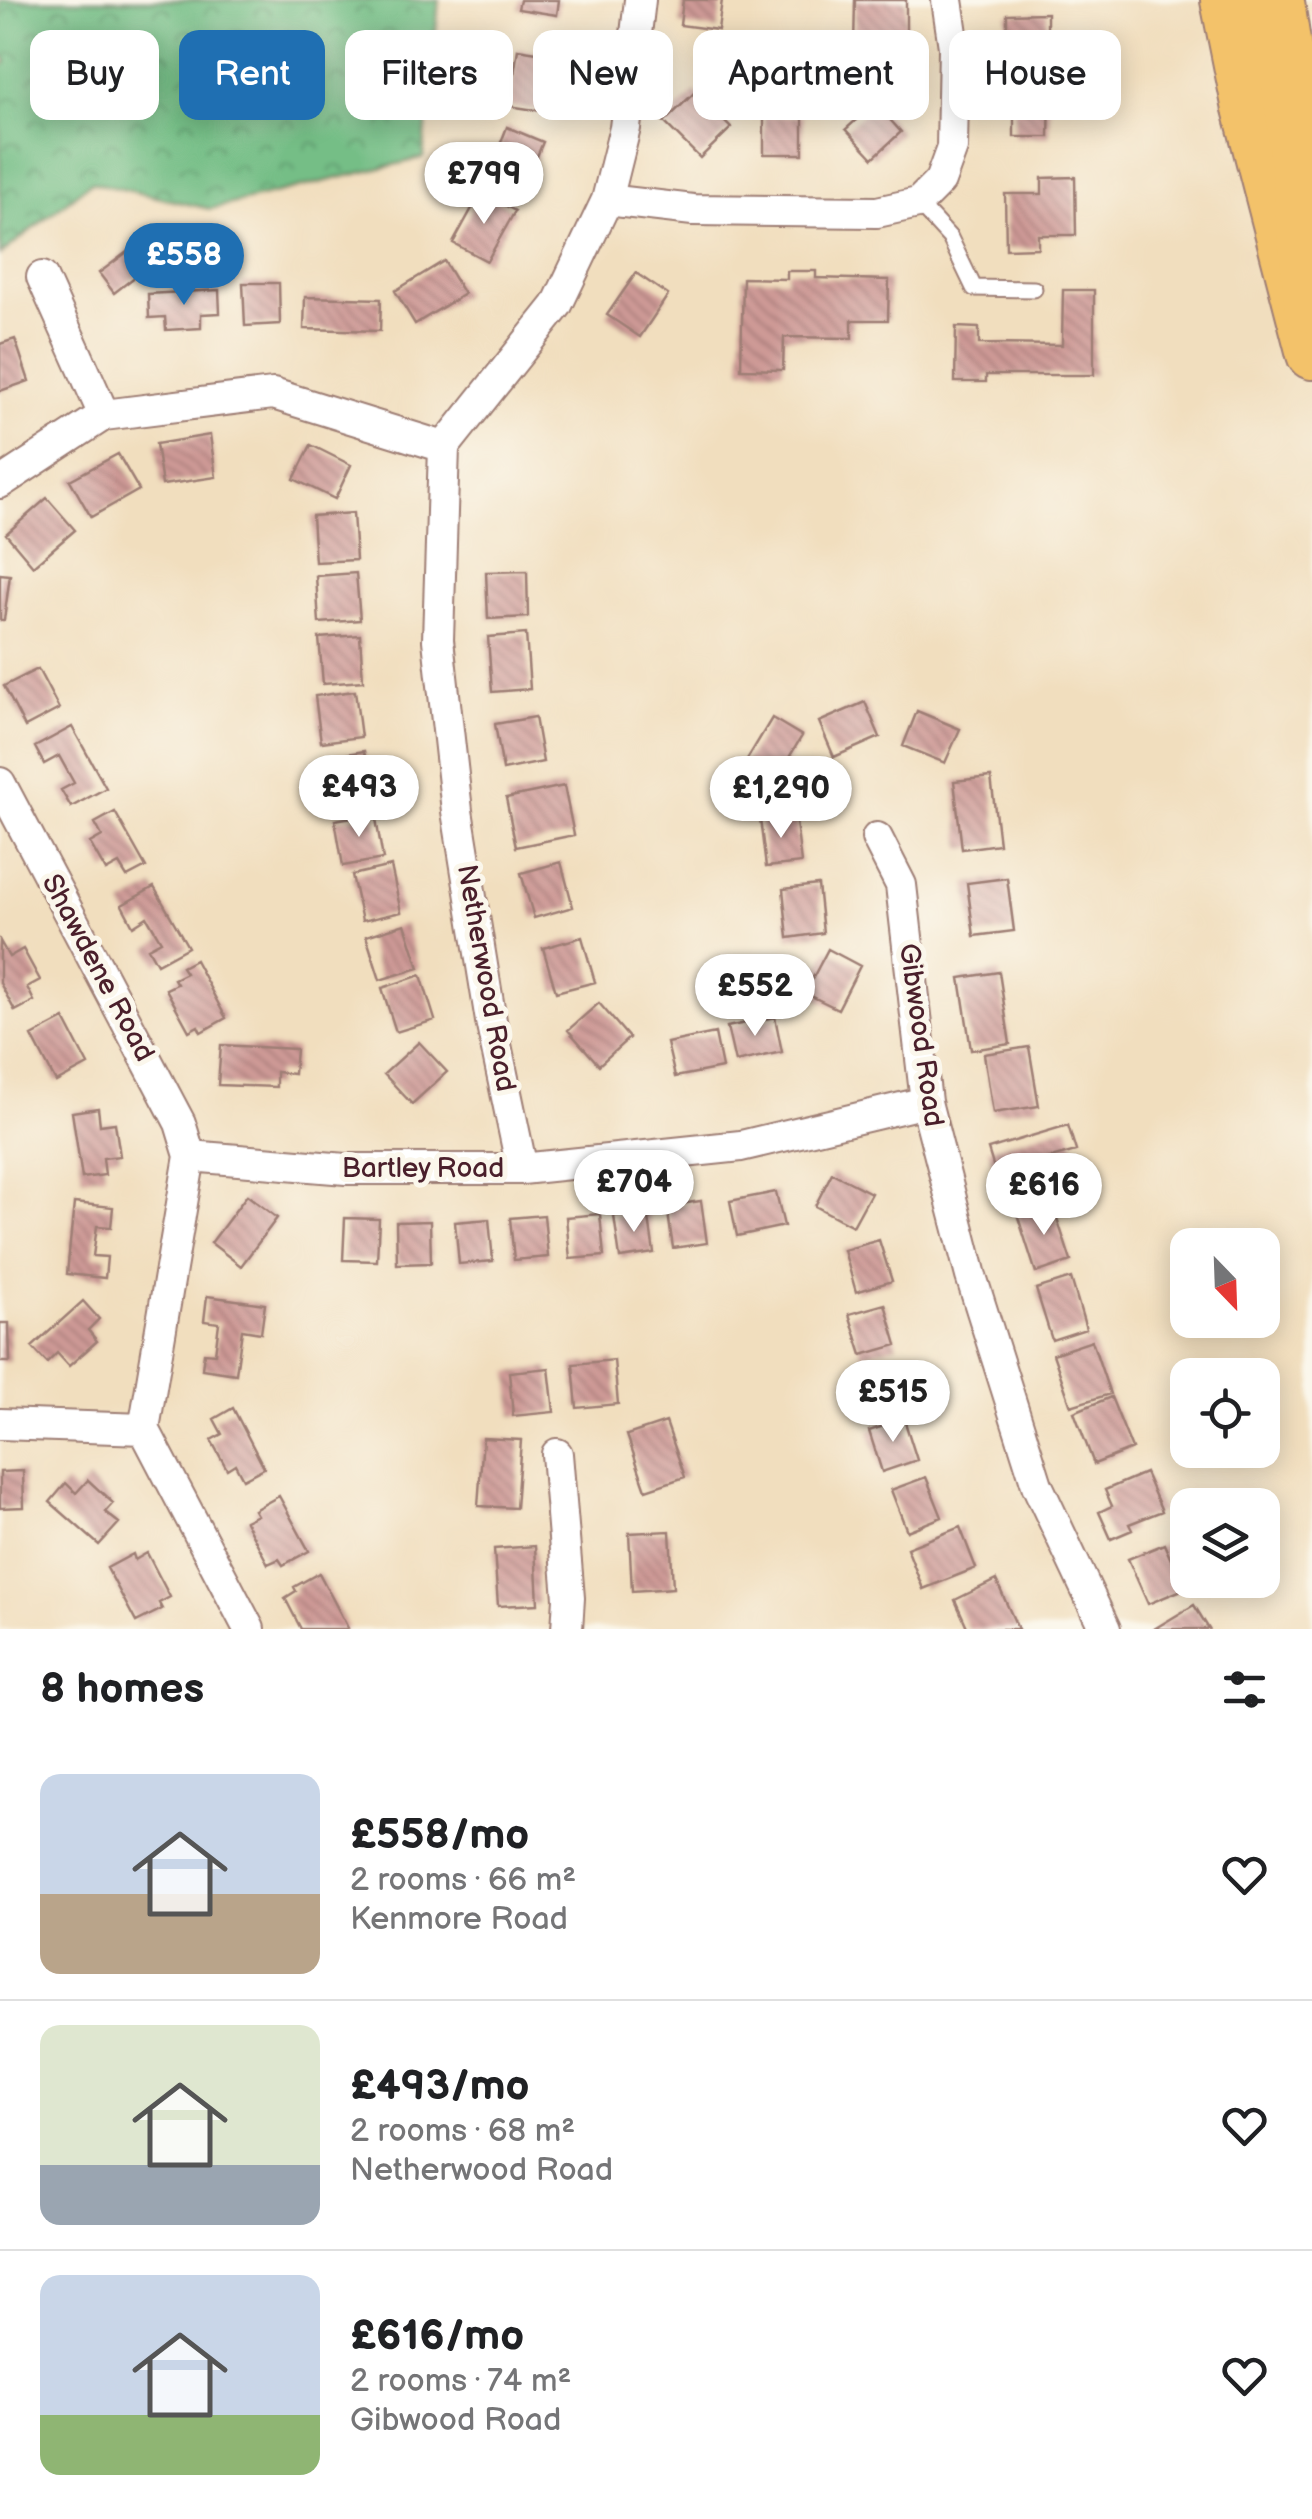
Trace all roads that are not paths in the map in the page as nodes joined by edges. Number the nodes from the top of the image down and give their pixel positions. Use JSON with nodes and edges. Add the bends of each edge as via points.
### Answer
{"nodes":[{"id":1,"x":640,"y":0,"type":"edge"},
{"id":2,"x":947,"y":0,"type":"edge"},
{"id":3,"x":1226,"y":0,"type":"edge"},
{"id":4,"x":1276,"y":0,"type":"edge"},
{"id":5,"x":606,"y":200,"type":"junction"},
{"id":6,"x":918,"y":203,"type":"junction"},
{"id":7,"x":42,"y":277,"type":"dead end"},
{"id":8,"x":1034,"y":289,"type":"dead end"},
{"id":9,"x":1312,"y":304,"type":"edge"},
{"id":10,"x":1312,"y":354,"type":"edge"},
{"id":11,"x":104,"y":414,"type":"junction"},
{"id":12,"x":444,"y":447,"type":"junction"},
{"id":13,"x":0,"y":483,"type":"edge"},
{"id":14,"x":0,"y":782,"type":"edge"},
{"id":15,"x":877,"y":838,"type":"dead end"},
{"id":16,"x":926,"y":1102,"type":"junction"},
{"id":17,"x":190,"y":1156,"type":"junction"},
{"id":18,"x":522,"y":1169,"type":"junction"},
{"id":19,"x":0,"y":1424,"type":"edge"},
{"id":20,"x":144,"y":1429,"type":"junction"},
{"id":21,"x":557,"y":1454,"type":"dead end"},
{"id":22,"x":249,"y":1629,"type":"edge"},
{"id":23,"x":567,"y":1629,"type":"edge"},
{"id":24,"x":1105,"y":1629,"type":"edge"}],
"edges":[{"from":1,"to":5,"type":"street","via":[[625,128]]},
{"from":2,"to":6,"type":"street","via":[[954,47],[952,148],[940,181]]},
{"from":3,"to":10,"type":"highway","via":[[1246,104]]},
{"from":4,"to":9,"type":"highway"},
{"from":5,"to":6,"type":"street","via":[[693,210],[877,212]]},
{"from":5,"to":12,"type":"street","via":[[557,306]]},
{"from":6,"to":8,"type":"lane","via":[[950,238],[974,288]]},
{"from":7,"to":11,"type":"street"},
{"from":11,"to":12,"type":"street","via":[[274,394]]},
{"from":11,"to":13,"type":"street"},
{"from":12,"to":18,"type":"street","name":"Netherwood Road","via":[[438,640],[456,811]]},
{"from":14,"to":17,"type":"street","name":"Shawdene Road","via":[[180,1123]]},
{"from":15,"to":16,"type":"street","name":"Gibwood Road","via":[[901,885]]},
{"from":16,"to":18,"type":"street","name":"Bartley Road","via":[[742,1146]]},
{"from":16,"to":24,"type":"street","name":"Gibwood Road","via":[[971,1276],[1037,1485]]},
{"from":17,"to":18,"type":"street","name":"Bartley Road","via":[[346,1169]]},
{"from":17,"to":20,"type":"street"},
{"from":19,"to":20,"type":"street"},
{"from":20,"to":22,"type":"street"},
{"from":21,"to":23,"type":"street"}]}
